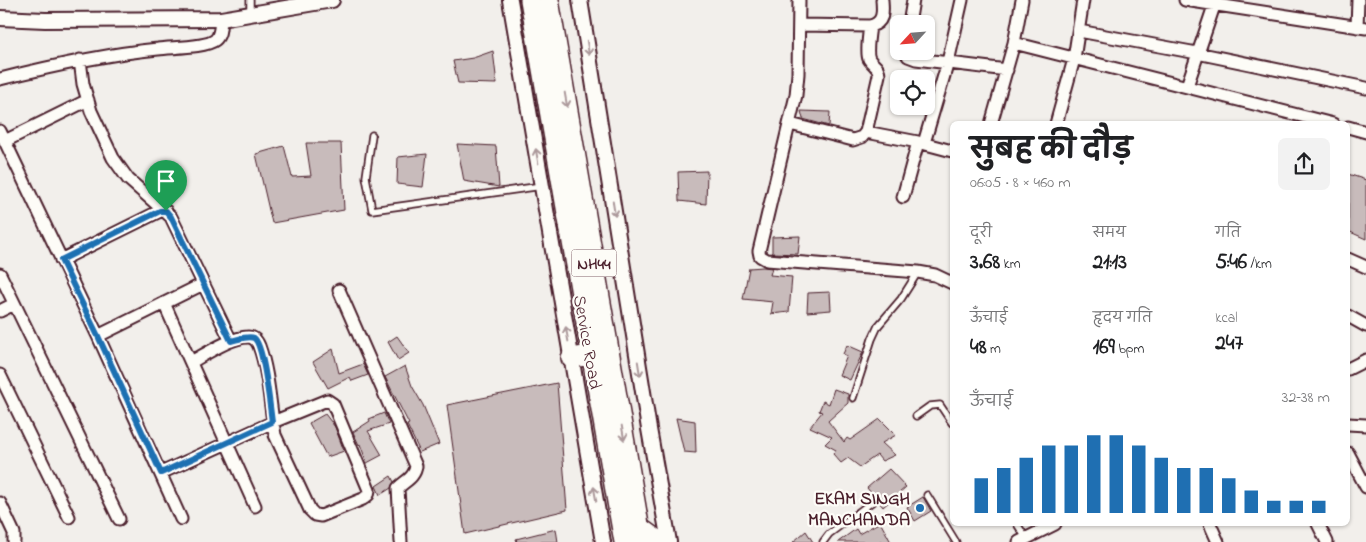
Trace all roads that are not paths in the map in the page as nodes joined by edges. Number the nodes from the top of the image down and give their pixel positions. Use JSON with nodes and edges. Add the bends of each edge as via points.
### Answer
{"nodes":[{"id":1,"x":332,"y":0,"type":"edge"},
{"id":2,"x":510,"y":0,"type":"edge"},
{"id":3,"x":530,"y":0,"type":"edge"},
{"id":4,"x":549,"y":0,"type":"edge"},
{"id":5,"x":580,"y":0,"type":"edge"},
{"id":6,"x":799,"y":0,"type":"edge"},
{"id":7,"x":882,"y":0,"type":"edge"},
{"id":8,"x":913,"y":0,"type":"edge"},
{"id":9,"x":962,"y":0,"type":"edge"},
{"id":10,"x":1022,"y":0,"type":"edge"},
{"id":11,"x":1083,"y":0,"type":"edge"},
{"id":12,"x":1185,"y":0,"type":"edge"},
{"id":13,"x":1358,"y":0,"type":"edge"},
{"id":14,"x":1215,"y":3,"type":"edge"},
{"id":15,"x":250,"y":7,"type":"edge"},
{"id":16,"x":910,"y":15,"type":"edge"},
{"id":17,"x":0,"y":18,"type":"edge"},
{"id":18,"x":220,"y":19,"type":"junction"},
{"id":19,"x":799,"y":25,"type":"junction"},
{"id":20,"x":870,"y":26,"type":"junction"},
{"id":21,"x":1361,"y":28,"type":"edge"},
{"id":22,"x":1079,"y":31,"type":"junction"},
{"id":23,"x":1014,"y":43,"type":"junction"},
{"id":24,"x":1198,"y":53,"type":"junction"},
{"id":25,"x":1074,"y":59,"type":"junction"},
{"id":26,"x":80,"y":60,"type":"junction"},
{"id":27,"x":930,"y":60,"type":"edge"},
{"id":28,"x":948,"y":62,"type":"junction"},
{"id":29,"x":1008,"y":70,"type":"junction"},
{"id":30,"x":0,"y":79,"type":"edge"},
{"id":31,"x":1187,"y":86,"type":"junction"},
{"id":32,"x":1366,"y":88,"type":"edge"},
{"id":33,"x":88,"y":100,"type":"junction"},
{"id":34,"x":992,"y":121,"type":"edge"},
{"id":35,"x":1057,"y":121,"type":"edge"},
{"id":36,"x":1321,"y":121,"type":"edge"},
{"id":37,"x":790,"y":124,"type":"junction"},
{"id":38,"x":1350,"y":128,"type":"edge"},
{"id":39,"x":866,"y":132,"type":"junction"},
{"id":40,"x":1366,"y":132,"type":"edge"},
{"id":41,"x":2,"y":136,"type":"edge"},
{"id":42,"x":372,"y":136,"type":"dead end"},
{"id":43,"x":921,"y":143,"type":"junction"},
{"id":44,"x":950,"y":150,"type":"edge"},
{"id":45,"x":542,"y":186,"type":"junction"},
{"id":46,"x":903,"y":197,"type":"dead end"},
{"id":47,"x":166,"y":211,"type":"junction"},
{"id":48,"x":61,"y":260,"type":"junction"},
{"id":49,"x":1350,"y":260,"type":"edge"},
{"id":50,"x":1366,"y":267,"type":"edge"},
{"id":51,"x":918,"y":272,"type":"junction"},
{"id":52,"x":0,"y":274,"type":"edge"},
{"id":53,"x":950,"y":282,"type":"edge"},
{"id":54,"x":203,"y":284,"type":"junction"},
{"id":55,"x":339,"y":290,"type":"dead end"},
{"id":56,"x":164,"y":303,"type":"junction"},
{"id":57,"x":14,"y":304,"type":"junction"},
{"id":58,"x":0,"y":311,"type":"edge"},
{"id":59,"x":1350,"y":317,"type":"edge"},
{"id":60,"x":1366,"y":326,"type":"edge"},
{"id":61,"x":98,"y":336,"type":"junction"},
{"id":62,"x":231,"y":341,"type":"junction"},
{"id":63,"x":592,"y":356,"type":"junction"},
{"id":64,"x":572,"y":358,"type":"junction"},
{"id":65,"x":1366,"y":360,"type":"edge"},
{"id":66,"x":191,"y":362,"type":"junction"},
{"id":67,"x":1350,"y":368,"type":"edge"},
{"id":68,"x":0,"y":375,"type":"edge"},
{"id":69,"x":853,"y":398,"type":"dead end"},
{"id":70,"x":950,"y":410,"type":"edge"},
{"id":71,"x":946,"y":413,"type":"junction"},
{"id":72,"x":916,"y":416,"type":"dead end"},
{"id":73,"x":950,"y":419,"type":"edge"},
{"id":74,"x":272,"y":422,"type":"junction"},
{"id":75,"x":1350,"y":424,"type":"edge"},
{"id":76,"x":1366,"y":425,"type":"edge"},
{"id":77,"x":228,"y":442,"type":"junction"},
{"id":78,"x":1350,"y":457,"type":"edge"},
{"id":79,"x":161,"y":473,"type":"junction"},
{"id":80,"x":1366,"y":487,"type":"edge"},
{"id":81,"x":927,"y":495,"type":"dead end"},
{"id":82,"x":872,"y":502,"type":"dead end"},
{"id":83,"x":0,"y":503,"type":"edge"},
{"id":84,"x":255,"y":506,"type":"dead end"},
{"id":85,"x":69,"y":517,"type":"dead end"},
{"id":86,"x":181,"y":518,"type":"dead end"},
{"id":87,"x":119,"y":519,"type":"dead end"},
{"id":88,"x":1018,"y":526,"type":"edge"},
{"id":89,"x":1211,"y":526,"type":"edge"},
{"id":90,"x":1319,"y":526,"type":"edge"},
{"id":91,"x":1044,"y":527,"type":"edge"},
{"id":92,"x":640,"y":534,"type":"edge"},
{"id":93,"x":1023,"y":540,"type":"edge"},
{"id":94,"x":14,"y":542,"type":"edge"},
{"id":95,"x":401,"y":542,"type":"edge"},
{"id":96,"x":603,"y":542,"type":"edge"},
{"id":97,"x":624,"y":542,"type":"edge"},
{"id":98,"x":660,"y":542,"type":"edge"},
{"id":99,"x":670,"y":542,"type":"edge"},
{"id":100,"x":823,"y":542,"type":"edge"},
{"id":101,"x":956,"y":542,"type":"edge"},
{"id":102,"x":1218,"y":542,"type":"edge"},
{"id":103,"x":1328,"y":542,"type":"edge"}],
"edges":[{"from":1,"to":15,"type":"street"},
{"from":45,"to":2,"type":"street","name":"Service Road","one_way":true},
{"from":3,"to":63,"type":"highway","number":"NH44"},
{"from":4,"to":92,"type":"highway","number":"NH44","one_way":true},
{"from":5,"to":99,"type":"street","one_way":true,"via":[[647,419]]},
{"from":6,"to":19,"type":"street"},
{"from":7,"to":20,"type":"street","via":[[880,21]]},
{"from":8,"to":16,"type":"street"},
{"from":9,"to":28,"type":"street"},
{"from":10,"to":23,"type":"street"},
{"from":11,"to":22,"type":"street"},
{"from":12,"to":14,"type":"street"},
{"from":13,"to":21,"type":"street"},
{"from":14,"to":21,"type":"street"},
{"from":14,"to":24,"type":"street"},
{"from":15,"to":18,"type":"street"},
{"from":17,"to":18,"type":"street"},
{"from":18,"to":26,"type":"street","via":[[220,32],[209,43]]},
{"from":19,"to":20,"type":"street"},
{"from":19,"to":37,"type":"street","via":[[797,81]]},
{"from":20,"to":39,"type":"street","via":[[868,55],[880,75]]},
{"from":22,"to":24,"type":"street"},
{"from":22,"to":25,"type":"street"},
{"from":23,"to":25,"type":"street"},
{"from":23,"to":29,"type":"street"},
{"from":24,"to":31,"type":"street"},
{"from":24,"to":32,"type":"street"},
{"from":25,"to":31,"type":"street"},
{"from":25,"to":35,"type":"street"},
{"from":26,"to":30,"type":"street"},
{"from":26,"to":33,"type":"street"},
{"from":27,"to":28,"type":"street"},
{"from":28,"to":29,"type":"street"},
{"from":28,"to":43,"type":"street"},
{"from":29,"to":34,"type":"street"},
{"from":31,"to":36,"type":"street"},
{"from":33,"to":41,"type":"street"},
{"from":33,"to":47,"type":"street","via":[[119,169]]},
{"from":37,"to":39,"type":"street","via":[[853,140]]},
{"from":37,"to":51,"type":"street","via":[[759,251],[763,259]]},
{"from":38,"to":40,"type":"street"},
{"from":39,"to":43,"type":"street"},
{"from":41,"to":48,"type":"street"},
{"from":42,"to":45,"type":"lane","via":[[366,177],[372,210]]},
{"from":43,"to":44,"type":"street"},
{"from":43,"to":46,"type":"street"},
{"from":64,"to":45,"type":"street","name":"Service Road","one_way":true},
{"from":47,"to":48,"type":"street","via":[[160,211]]},
{"from":47,"to":54,"type":"street"},
{"from":48,"to":61,"type":"street"},
{"from":49,"to":50,"type":"street"},
{"from":51,"to":53,"type":"street"},
{"from":51,"to":69,"type":"lane","via":[[878,326]]},
{"from":52,"to":57,"type":"street"},
{"from":54,"to":56,"type":"street"},
{"from":54,"to":62,"type":"street"},
{"from":55,"to":95,"type":"street","via":[[416,466],[412,476],[398,488]]},
{"from":56,"to":61,"type":"street"},
{"from":56,"to":66,"type":"street"},
{"from":57,"to":58,"type":"street"},
{"from":57,"to":87,"type":"street"},
{"from":59,"to":60,"type":"street"},
{"from":61,"to":79,"type":"street"},
{"from":62,"to":66,"type":"street"},
{"from":62,"to":74,"type":"street","via":[[248,337],[254,338],[259,345]]},
{"from":63,"to":64,"type":"highway"},
{"from":63,"to":97,"type":"highway","number":"NH44"},
{"from":96,"to":64,"type":"street","name":"Service Road","one_way":true},
{"from":65,"to":67,"type":"street"},
{"from":66,"to":77,"type":"street"},
{"from":68,"to":85,"type":"street"},
{"from":70,"to":71,"type":"lane"},
{"from":71,"to":72,"type":"lane","via":[[935,404]]},
{"from":71,"to":73,"type":"lane"},
{"from":74,"to":74,"type":"street","via":[[322,400],[331,401],[367,483],[368,495],[328,514],[315,515],[281,450]]},
{"from":74,"to":77,"type":"street"},
{"from":75,"to":76,"type":"street"},
{"from":77,"to":79,"type":"street"},
{"from":77,"to":84,"type":"street"},
{"from":78,"to":80,"type":"street"},
{"from":79,"to":86,"type":"street"},
{"from":81,"to":101,"type":"lane"},
{"from":82,"to":100,"type":"lane"},
{"from":83,"to":94,"type":"street","via":[[14,533]]},
{"from":88,"to":93,"type":"lane"},
{"from":89,"to":102,"type":"street"},
{"from":90,"to":103,"type":"street"},
{"from":91,"to":93,"type":"street"},
{"from":92,"to":98,"type":"highway"}]}
